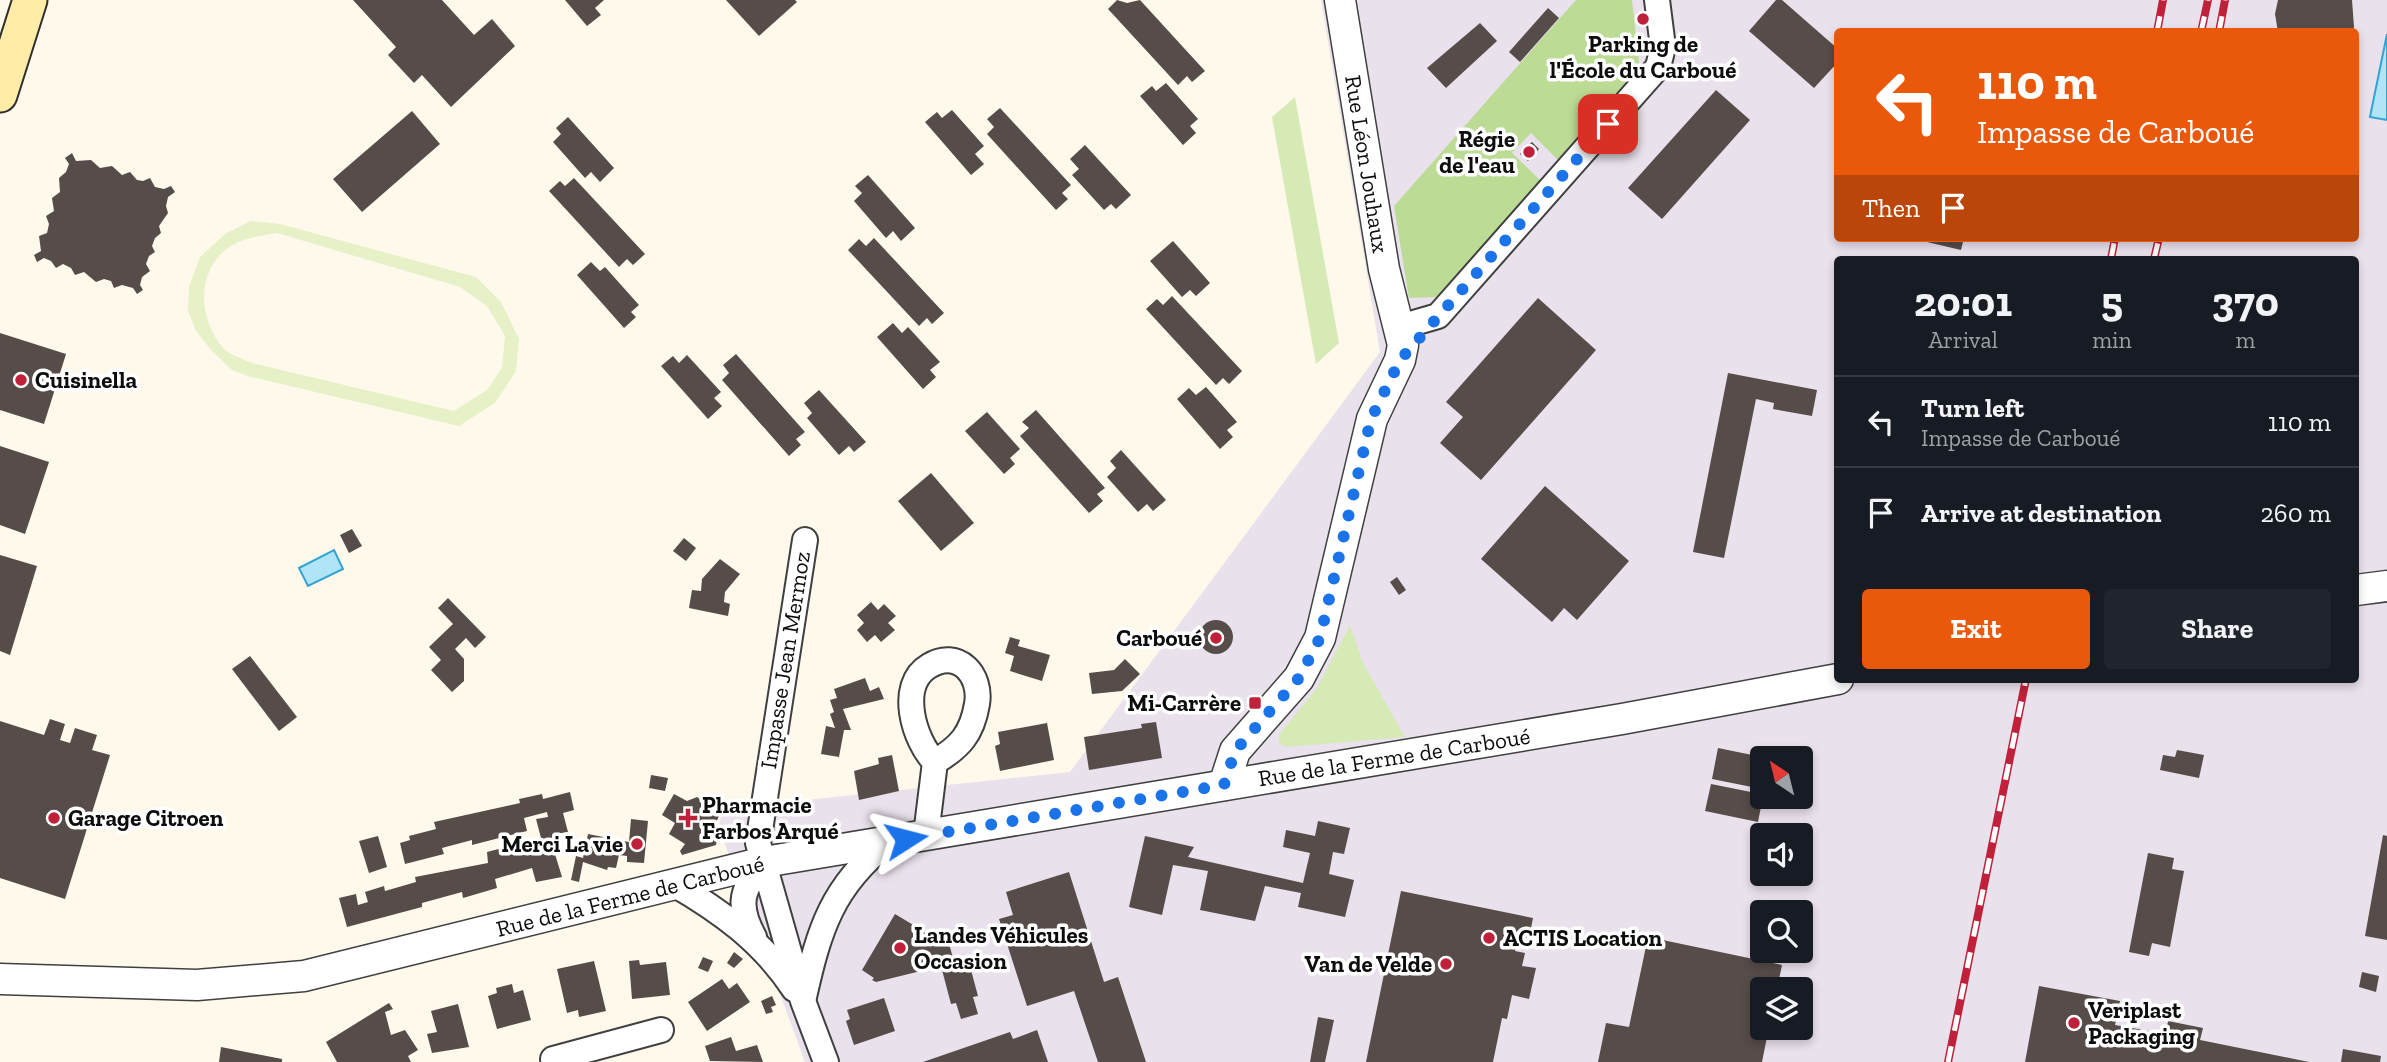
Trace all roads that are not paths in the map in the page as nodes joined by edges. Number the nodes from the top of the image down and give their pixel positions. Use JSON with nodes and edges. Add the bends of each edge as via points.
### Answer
{"nodes":[{"id":1,"x":30,"y":0,"type":"edge"},
{"id":2,"x":1340,"y":0,"type":"edge"},
{"id":3,"x":1657,"y":0,"type":"edge"},
{"id":4,"x":0,"y":95,"type":"edge"},
{"id":5,"x":1438,"y":316,"type":"junction"},
{"id":6,"x":1400,"y":327,"type":"junction"},
{"id":7,"x":1400,"y":360,"type":"junction"},
{"id":8,"x":805,"y":540,"type":"dead end"},
{"id":9,"x":2387,"y":586,"type":"edge"},
{"id":10,"x":2359,"y":590,"type":"edge"},
{"id":11,"x":1834,"y":680,"type":"edge"},
{"id":12,"x":1260,"y":724,"type":"junction"},
{"id":13,"x":935,"y":762,"type":"dead end"},
{"id":14,"x":1262,"y":779,"type":"junction"},
{"id":15,"x":1224,"y":785,"type":"junction"},
{"id":16,"x":926,"y":835,"type":"junction"},
{"id":17,"x":888,"y":842,"type":"junction"},
{"id":18,"x":764,"y":862,"type":"junction"},
{"id":19,"x":672,"y":883,"type":"junction"},
{"id":20,"x":760,"y":948,"type":"junction"},
{"id":21,"x":0,"y":979,"type":"edge"},
{"id":22,"x":803,"y":1001,"type":"junction"},
{"id":23,"x":662,"y":1030,"type":"dead end"},
{"id":24,"x":595,"y":1055,"type":"edge"},
{"id":25,"x":553,"y":1059,"type":"dead end"},
{"id":26,"x":826,"y":1062,"type":"edge"}],
"edges":[{"from":1,"to":4,"type":"main road"},
{"from":2,"to":6,"type":"street","name":"Rue Léon Jouhaux","via":[[1384,269]]},
{"from":3,"to":5,"type":"street","via":[[1663,47],[1658,67]]},
{"from":5,"to":6,"type":"street"},
{"from":5,"to":7,"type":"street"},
{"from":6,"to":7,"type":"street","name":"Rue Léon Jouhaux"},
{"from":7,"to":12,"type":"street","via":[[1371,419],[1320,638],[1299,678]]},
{"from":8,"to":18,"type":"street","name":"Impasse Jean Mermoz","via":[[757,834]]},
{"from":9,"to":10,"type":"street"},
{"from":11,"to":14,"type":"street","name":"Rue de la Ferme de Carboué"},
{"from":12,"to":14,"type":"street","via":[[1256,740]]},
{"from":12,"to":15,"type":"street","via":[[1235,751]]},
{"from":13,"to":16,"type":"street"},
{"from":14,"to":15,"type":"street","name":"Rue de la Ferme de Carboué"},
{"from":15,"to":16,"type":"street","name":"Rue de la Ferme de Carboué"},
{"from":16,"to":17,"type":"street","name":"Rue de la Ferme de Carboué"},
{"from":17,"to":18,"type":"street","name":"Rue de la Ferme de Carboué"},
{"from":17,"to":22,"type":"street","via":[[855,871],[829,910]]},
{"from":18,"to":19,"type":"street","name":"Rue de la Ferme de Carboué"},
{"from":18,"to":20,"type":"street","via":[[746,884],[742,904]]},
{"from":18,"to":22,"type":"street","name":"Impasse Jean Mermoz"},
{"from":19,"to":20,"type":"street","via":[[732,920]]},
{"from":19,"to":21,"type":"street","name":"Rue de la Ferme de Carboué","via":[[304,976],[197,985]]},
{"from":20,"to":22,"type":"street"},
{"from":22,"to":26,"type":"street"},
{"from":23,"to":24,"type":"street"},
{"from":24,"to":25,"type":"street"}]}
